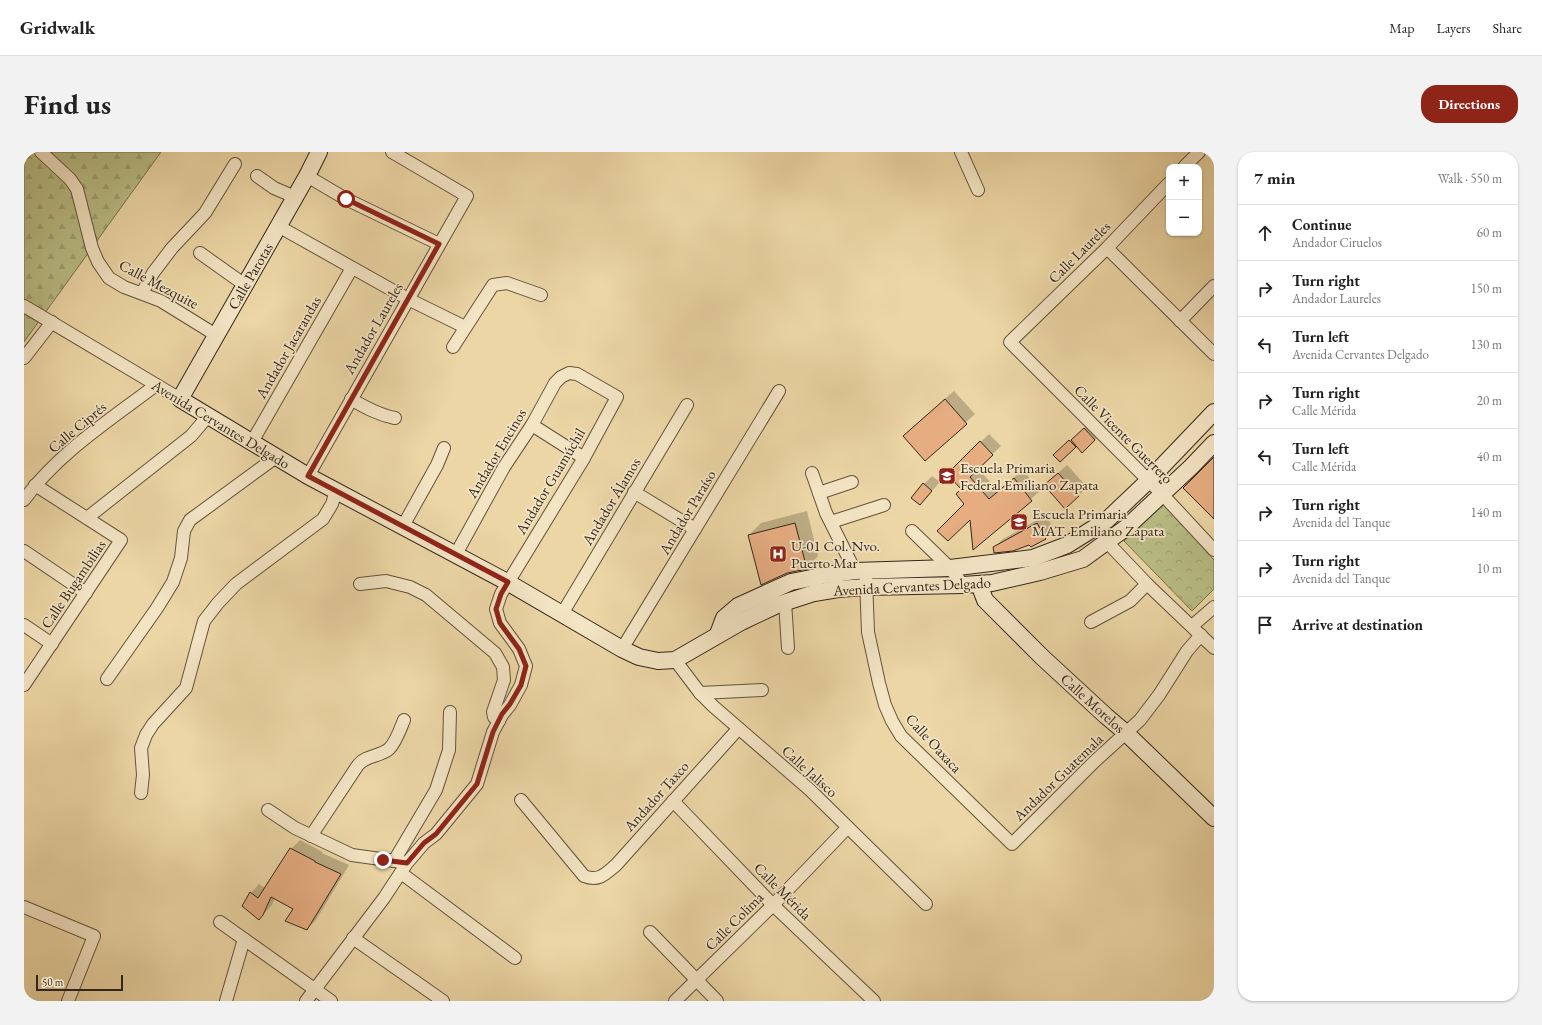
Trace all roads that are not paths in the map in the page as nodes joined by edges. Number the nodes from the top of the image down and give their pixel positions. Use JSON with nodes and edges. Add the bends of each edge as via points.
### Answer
{"nodes":[{"id":1,"x":41,"y":152,"type":"edge"},
{"id":2,"x":319,"y":152,"type":"edge"},
{"id":3,"x":392,"y":152,"type":"edge"},
{"id":4,"x":961,"y":152,"type":"edge"},
{"id":5,"x":1199,"y":152,"type":"edge"},
{"id":6,"x":236,"y":164,"type":"dead end"},
{"id":7,"x":1187,"y":164,"type":"edge"},
{"id":8,"x":257,"y":176,"type":"dead end"},
{"id":9,"x":307,"y":176,"type":"junction"},
{"id":10,"x":1166,"y":186,"type":"edge"},
{"id":11,"x":978,"y":190,"type":"dead end"},
{"id":12,"x":295,"y":197,"type":"junction"},
{"id":13,"x":278,"y":226,"type":"junction"},
{"id":14,"x":439,"y":244,"type":"junction"},
{"id":15,"x":1107,"y":248,"type":"junction"},
{"id":16,"x":200,"y":253,"type":"dead end"},
{"id":17,"x":352,"y":268,"type":"junction"},
{"id":18,"x":245,"y":285,"type":"junction"},
{"id":19,"x":1214,"y":286,"type":"edge"},
{"id":20,"x":142,"y":294,"type":"junction"},
{"id":21,"x":542,"y":295,"type":"dead end"},
{"id":22,"x":408,"y":299,"type":"junction"},
{"id":23,"x":24,"y":306,"type":"edge"},
{"id":24,"x":1180,"y":321,"type":"junction"},
{"id":25,"x":52,"y":322,"type":"junction"},
{"id":26,"x":465,"y":327,"type":"junction"},
{"id":27,"x":216,"y":335,"type":"junction"},
{"id":28,"x":1010,"y":342,"type":"joint"},
{"id":29,"x":453,"y":347,"type":"dead end"},
{"id":30,"x":1214,"y":354,"type":"edge"},
{"id":31,"x":24,"y":358,"type":"edge"},
{"id":32,"x":569,"y":373,"type":"joint"},
{"id":33,"x":156,"y":385,"type":"junction"},
{"id":34,"x":779,"y":391,"type":"dead end"},
{"id":35,"x":180,"y":399,"type":"junction"},
{"id":36,"x":351,"y":399,"type":"junction"},
{"id":37,"x":687,"y":405,"type":"dead end"},
{"id":38,"x":1214,"y":412,"type":"edge"},
{"id":39,"x":208,"y":416,"type":"junction"},
{"id":40,"x":395,"y":418,"type":"dead end"},
{"id":41,"x":532,"y":425,"type":"junction"},
{"id":42,"x":252,"y":442,"type":"junction"},
{"id":43,"x":1214,"y":443,"type":"edge"},
{"id":44,"x":444,"y":448,"type":"dead end"},
{"id":45,"x":276,"y":457,"type":"junction"},
{"id":46,"x":584,"y":458,"type":"junction"},
{"id":47,"x":812,"y":473,"type":"dead end"},
{"id":48,"x":308,"y":476,"type":"junction"},
{"id":49,"x":1148,"y":481,"type":"junction"},
{"id":50,"x":852,"y":482,"type":"dead end"},
{"id":51,"x":35,"y":485,"type":"junction"},
{"id":52,"x":336,"y":491,"type":"junction"},
{"id":53,"x":634,"y":492,"type":"junction"},
{"id":54,"x":819,"y":493,"type":"junction"},
{"id":55,"x":1162,"y":494,"type":"junction"},
{"id":56,"x":24,"y":500,"type":"edge"},
{"id":57,"x":884,"y":505,"type":"dead end"},
{"id":58,"x":87,"y":518,"type":"junction"},
{"id":59,"x":831,"y":522,"type":"junction"},
{"id":60,"x":403,"y":526,"type":"junction"},
{"id":61,"x":695,"y":529,"type":"junction"},
{"id":62,"x":912,"y":531,"type":"dead end"},
{"id":63,"x":1107,"y":542,"type":"junction"},
{"id":64,"x":1214,"y":550,"type":"edge"},
{"id":65,"x":24,"y":551,"type":"edge"},
{"id":66,"x":456,"y":554,"type":"junction"},
{"id":67,"x":950,"y":568,"type":"junction"},
{"id":68,"x":860,"y":571,"type":"junction"},
{"id":69,"x":508,"y":582,"type":"junction"},
{"id":70,"x":360,"y":584,"type":"dead end"},
{"id":71,"x":979,"y":584,"type":"junction"},
{"id":72,"x":1147,"y":584,"type":"junction"},
{"id":73,"x":963,"y":585,"type":"junction"},
{"id":74,"x":866,"y":586,"type":"junction"},
{"id":75,"x":86,"y":593,"type":"junction"},
{"id":76,"x":778,"y":599,"type":"junction"},
{"id":77,"x":1214,"y":607,"type":"edge"},
{"id":78,"x":562,"y":614,"type":"junction"},
{"id":79,"x":1091,"y":622,"type":"dead end"},
{"id":80,"x":24,"y":625,"type":"edge"},
{"id":81,"x":1192,"y":626,"type":"junction"},
{"id":82,"x":1201,"y":635,"type":"junction"},
{"id":83,"x":52,"y":644,"type":"junction"},
{"id":84,"x":788,"y":648,"type":"dead end"},
{"id":85,"x":1214,"y":648,"type":"edge"},
{"id":86,"x":622,"y":649,"type":"junction"},
{"id":87,"x":675,"y":660,"type":"junction"},
{"id":88,"x":107,"y":679,"type":"dead end"},
{"id":89,"x":24,"y":685,"type":"edge"},
{"id":90,"x":762,"y":690,"type":"dead end"},
{"id":91,"x":700,"y":693,"type":"junction"},
{"id":92,"x":450,"y":712,"type":"dead end"},
{"id":93,"x":404,"y":720,"type":"dead end"},
{"id":94,"x":499,"y":721,"type":"junction"},
{"id":95,"x":738,"y":729,"type":"junction"},
{"id":96,"x":1126,"y":733,"type":"junction"},
{"id":97,"x":140,"y":793,"type":"dead end"},
{"id":98,"x":521,"y":800,"type":"dead end"},
{"id":99,"x":672,"y":801,"type":"junction"},
{"id":100,"x":268,"y":810,"type":"dead end"},
{"id":101,"x":1214,"y":818,"type":"edge"},
{"id":102,"x":847,"y":828,"type":"junction"},
{"id":103,"x":311,"y":836,"type":"junction"},
{"id":104,"x":1012,"y":844,"type":"joint"},
{"id":105,"x":394,"y":861,"type":"junction"},
{"id":106,"x":404,"y":868,"type":"junction"},
{"id":107,"x":926,"y":904,"type":"dead end"},
{"id":108,"x":773,"y":905,"type":"junction"},
{"id":109,"x":24,"y":907,"type":"edge"},
{"id":110,"x":220,"y":922,"type":"dead end"},
{"id":111,"x":650,"y":932,"type":"dead end"},
{"id":112,"x":353,"y":938,"type":"junction"},
{"id":113,"x":244,"y":939,"type":"junction"},
{"id":114,"x":515,"y":958,"type":"dead end"},
{"id":115,"x":697,"y":980,"type":"junction"},
{"id":116,"x":315,"y":990,"type":"junction"},
{"id":117,"x":68,"y":1001,"type":"edge"},
{"id":118,"x":226,"y":1001,"type":"edge"},
{"id":119,"x":306,"y":1001,"type":"edge"},
{"id":120,"x":330,"y":1001,"type":"edge"},
{"id":121,"x":443,"y":1001,"type":"edge"},
{"id":122,"x":676,"y":1001,"type":"edge"},
{"id":123,"x":717,"y":1001,"type":"edge"},
{"id":124,"x":874,"y":1001,"type":"edge"}],
"edges":[{"from":1,"to":20,"type":"street","name":"Calle Mezquite","via":[[77,189],[92,248],[109,278]]},
{"from":2,"to":9,"type":"street","name":"Calle Parotas"},
{"from":3,"to":14,"type":"street","name":"Andador Laureles","via":[[467,196]]},
{"from":4,"to":11,"type":"street"},
{"from":5,"to":7,"type":"street"},
{"from":6,"to":20,"type":"street","via":[[205,213],[172,248],[153,273]]},
{"from":8,"to":12,"type":"street","via":[[274,188]]},
{"from":9,"to":12,"type":"street","name":"Calle Parotas"},
{"from":9,"to":14,"type":"street","via":[[360,206]]},
{"from":10,"to":15,"type":"street","name":"Calle Laureles"},
{"from":12,"to":13,"type":"street","name":"Calle Parotas"},
{"from":13,"to":17,"type":"street"},
{"from":13,"to":18,"type":"street","name":"Calle Parotas"},
{"from":14,"to":22,"type":"street","name":"Andador Laureles"},
{"from":15,"to":24,"type":"street"},
{"from":15,"to":28,"type":"street","name":"Calle Laureles"},
{"from":16,"to":18,"type":"street"},
{"from":17,"to":22,"type":"street"},
{"from":17,"to":42,"type":"street","name":"Andador Jacarandas"},
{"from":18,"to":27,"type":"street","name":"Calle Parotas"},
{"from":19,"to":24,"type":"street"},
{"from":20,"to":27,"type":"street","name":"Calle Mezquite","via":[[161,301]]},
{"from":21,"to":26,"type":"street","via":[[507,283],[492,285]]},
{"from":22,"to":26,"type":"street"},
{"from":22,"to":36,"type":"street","name":"Andador Laureles"},
{"from":23,"to":25,"type":"street","name":"Avenida Cervantes Delgado"},
{"from":24,"to":30,"type":"street"},
{"from":25,"to":31,"type":"street"},
{"from":25,"to":33,"type":"street","name":"Avenida Cervantes Delgado"},
{"from":26,"to":29,"type":"street"},
{"from":27,"to":35,"type":"street","name":"Calle Parotas"},
{"from":28,"to":49,"type":"street","name":"Calle Vicente Guerrero"},
{"from":32,"to":41,"type":"street","name":"Andador Encinos","via":[[561,376],[555,383]]},
{"from":32,"to":46,"type":"street","name":"Andador Guamúchil","via":[[577,374],[617,397]]},
{"from":33,"to":35,"type":"street","name":"Avenida Cervantes Delgado"},
{"from":33,"to":51,"type":"street","name":"Calle Ciprés","via":[[80,443]]},
{"from":34,"to":61,"type":"street","name":"Andador Paraíso"},
{"from":35,"to":39,"type":"street","name":"Avenida Cervantes Delgado"},
{"from":36,"to":40,"type":"street","via":[[370,410]]},
{"from":36,"to":48,"type":"street","name":"Andador Laureles"},
{"from":37,"to":53,"type":"street","name":"Andador Álamos"},
{"from":38,"to":49,"type":"street"},
{"from":39,"to":42,"type":"street","name":"Avenida Cervantes Delgado"},
{"from":39,"to":58,"type":"street","via":[[191,436]]},
{"from":41,"to":46,"type":"street"},
{"from":41,"to":66,"type":"street","name":"Andador Encinos","via":[[504,467]]},
{"from":42,"to":45,"type":"street","name":"Avenida Cervantes Delgado"},
{"from":43,"to":55,"type":"street","name":"Avenida Cervantes Delgado"},
{"from":44,"to":60,"type":"street"},
{"from":45,"to":48,"type":"street","name":"Avenida Cervantes Delgado"},
{"from":45,"to":88,"type":"street","via":[[190,520],[184,531],[181,558],[173,582]]},
{"from":46,"to":69,"type":"street","name":"Andador Guamúchil"},
{"from":47,"to":54,"type":"street","name":"Calle Oaxaca"},
{"from":48,"to":52,"type":"street","name":"Avenida Cervantes Delgado"},
{"from":49,"to":55,"type":"street","name":"Calle Vicente Guerrero"},
{"from":49,"to":67,"type":"street","via":[[1107,520],[1067,545],[1033,558]]},
{"from":50,"to":54,"type":"street"},
{"from":51,"to":56,"type":"street","name":"Calle Ciprés"},
{"from":51,"to":58,"type":"street"},
{"from":52,"to":60,"type":"street","name":"Avenida Cervantes Delgado"},
{"from":52,"to":97,"type":"street","via":[[323,519],[236,584],[204,621],[186,688],[153,724],[141,748],[143,775]]},
{"from":53,"to":61,"type":"street"},
{"from":53,"to":78,"type":"street","name":"Andador Álamos"},
{"from":54,"to":59,"type":"street","name":"Calle Oaxaca"},
{"from":55,"to":63,"type":"street","name":"Avenida Cervantes Delgado"},
{"from":55,"to":64,"type":"street","name":"Calle Vicente Guerrero"},
{"from":57,"to":59,"type":"street"},
{"from":58,"to":75,"type":"street","name":"Calle Bugambilias","via":[[121,540]]},
{"from":59,"to":68,"type":"street","name":"Calle Oaxaca"},
{"from":60,"to":66,"type":"street","name":"Avenida Cervantes Delgado"},
{"from":61,"to":86,"type":"street","name":"Andador Paraíso"},
{"from":62,"to":67,"type":"street"},
{"from":63,"to":71,"type":"street","name":"Avenida Cervantes Delgado","via":[[1083,559],[1040,572]]},
{"from":63,"to":72,"type":"street"},
{"from":65,"to":75,"type":"street"},
{"from":66,"to":69,"type":"street","name":"Avenida Cervantes Delgado"},
{"from":67,"to":68,"type":"street"},
{"from":67,"to":73,"type":"street"},
{"from":68,"to":74,"type":"street","name":"Calle Oaxaca"},
{"from":68,"to":76,"type":"street","via":[[826,574],[791,582]]},
{"from":69,"to":78,"type":"street","name":"Avenida Cervantes Delgado"},
{"from":69,"to":94,"type":"street","via":[[496,609],[500,623],[519,649],[526,666],[521,685]]},
{"from":70,"to":94,"type":"street","via":[[386,581],[410,587],[426,595],[495,653],[503,667],[504,680],[494,712],[494,717]]},
{"from":71,"to":73,"type":"street","name":"Avenida Cervantes Delgado"},
{"from":71,"to":96,"type":"street","name":"Calle Morelos","via":[[983,597],[990,605],[1042,657]]},
{"from":72,"to":79,"type":"street","via":[[1130,601]]},
{"from":72,"to":81,"type":"street"},
{"from":73,"to":74,"type":"street","name":"Avenida Cervantes Delgado"},
{"from":74,"to":76,"type":"street","name":"Avenida Cervantes Delgado","via":[[838,588]]},
{"from":74,"to":104,"type":"street","name":"Calle Oaxaca","via":[[868,632],[879,683],[892,721],[902,736]]},
{"from":75,"to":83,"type":"street","name":"Calle Bugambilias"},
{"from":76,"to":84,"type":"street"},
{"from":76,"to":87,"type":"street","via":[[738,606],[724,618],[718,634]]},
{"from":77,"to":81,"type":"street"},
{"from":78,"to":86,"type":"street","name":"Avenida Cervantes Delgado"},
{"from":80,"to":83,"type":"street"},
{"from":81,"to":82,"type":"street"},
{"from":82,"to":85,"type":"street"},
{"from":82,"to":96,"type":"street","name":"Andador Guatemala","via":[[1186,651],[1160,695]]},
{"from":83,"to":89,"type":"street","name":"Calle Bugambilias"},
{"from":86,"to":87,"type":"street","name":"Avenida Cervantes Delgado","via":[[639,657],[658,661]]},
{"from":87,"to":91,"type":"street","name":"Calle Jalisco"},
{"from":90,"to":91,"type":"street"},
{"from":91,"to":95,"type":"street","name":"Calle Jalisco"},
{"from":92,"to":105,"type":"street","via":[[449,750],[436,790]]},
{"from":93,"to":103,"type":"street","via":[[396,740],[388,750],[362,760]]},
{"from":94,"to":106,"type":"street","via":[[493,732],[477,784]]},
{"from":95,"to":99,"type":"street","name":"Andador Taxco"},
{"from":95,"to":102,"type":"street","name":"Calle Jalisco","via":[[810,790]]},
{"from":96,"to":101,"type":"street","name":"Calle Morelos"},
{"from":96,"to":104,"type":"street","name":"Andador Guatemala"},
{"from":98,"to":99,"type":"street","name":"Andador Taxco","via":[[584,876],[593,880],[616,865]]},
{"from":99,"to":108,"type":"street","name":"Calle Mérida"},
{"from":100,"to":103,"type":"street"},
{"from":102,"to":107,"type":"street","name":"Calle Jalisco"},
{"from":102,"to":108,"type":"street","name":"Calle Colima"},
{"from":103,"to":105,"type":"street","via":[[352,855]]},
{"from":105,"to":106,"type":"street"},
{"from":106,"to":112,"type":"street"},
{"from":106,"to":114,"type":"street"},
{"from":108,"to":115,"type":"street","name":"Calle Colima"},
{"from":108,"to":124,"type":"street","name":"Calle Mérida"},
{"from":109,"to":117,"type":"street","via":[[94,936]]},
{"from":110,"to":113,"type":"street"},
{"from":111,"to":115,"type":"street"},
{"from":112,"to":116,"type":"street"},
{"from":112,"to":121,"type":"street"},
{"from":113,"to":116,"type":"street"},
{"from":113,"to":118,"type":"street"},
{"from":115,"to":122,"type":"street","name":"Calle Colima"},
{"from":115,"to":123,"type":"street"},
{"from":116,"to":119,"type":"street"},
{"from":116,"to":120,"type":"street"}]}
